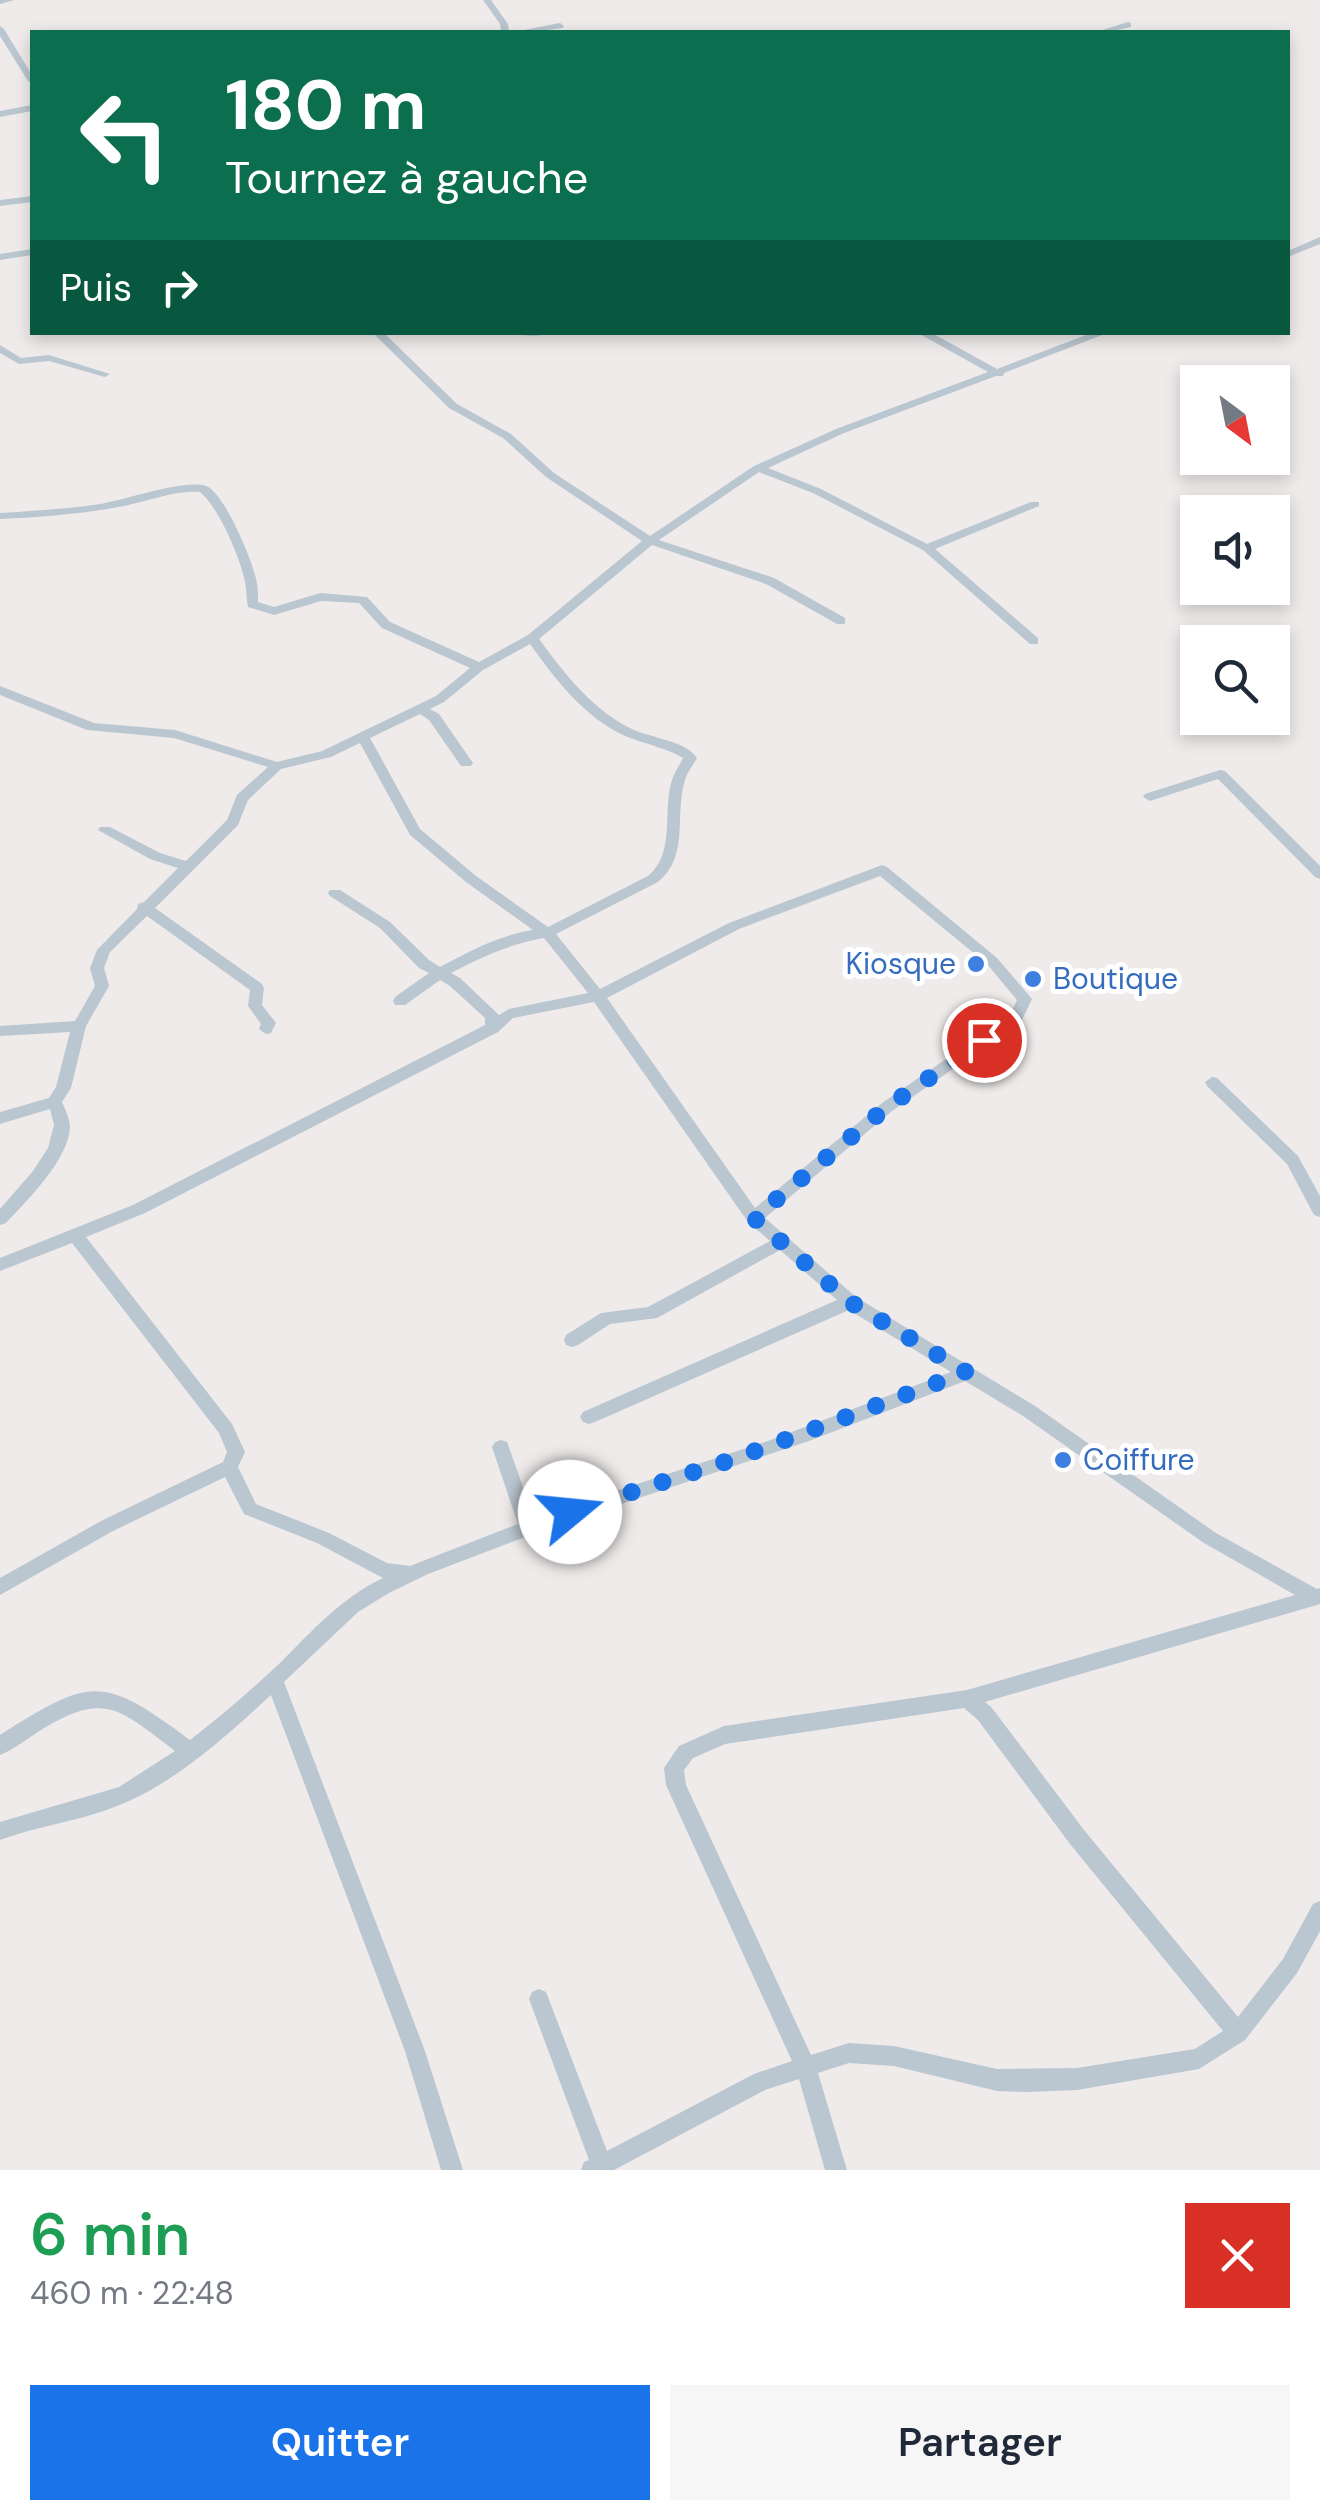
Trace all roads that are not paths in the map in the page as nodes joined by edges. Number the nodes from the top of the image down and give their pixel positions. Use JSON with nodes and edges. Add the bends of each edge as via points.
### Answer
{"nodes":[{"id":1,"x":10,"y":0,"type":"edge"},
{"id":2,"x":487,"y":0,"type":"edge"},
{"id":3,"x":0,"y":2,"type":"edge"},
{"id":4,"x":560,"y":26,"type":"dead end"},
{"id":5,"x":1128,"y":26,"type":"dead end"},
{"id":6,"x":0,"y":30,"type":"edge"},
{"id":7,"x":505,"y":30,"type":"edge"},
{"id":8,"x":532,"y":30,"type":"edge"},
{"id":9,"x":1109,"y":30,"type":"edge"},
{"id":10,"x":16,"y":57,"type":"junction"},
{"id":11,"x":0,"y":59,"type":"edge"},
{"id":12,"x":30,"y":79,"type":"edge"},
{"id":13,"x":30,"y":108,"type":"edge"},
{"id":14,"x":0,"y":114,"type":"edge"},
{"id":15,"x":30,"y":199,"type":"edge"},
{"id":16,"x":0,"y":203,"type":"edge"},
{"id":17,"x":1317,"y":245,"type":"edge"},
{"id":18,"x":30,"y":252,"type":"edge"},
{"id":19,"x":1290,"y":253,"type":"edge"},
{"id":20,"x":0,"y":256,"type":"edge"},
{"id":21,"x":381,"y":335,"type":"edge"},
{"id":22,"x":927,"y":335,"type":"edge"},
{"id":23,"x":1097,"y":335,"type":"edge"},
{"id":24,"x":0,"y":348,"type":"edge"},
{"id":25,"x":105,"y":374,"type":"dead end"},
{"id":26,"x":1000,"y":374,"type":"junction"},
{"id":27,"x":758,"y":468,"type":"junction"},
{"id":28,"x":1035,"y":504,"type":"dead end"},
{"id":29,"x":0,"y":516,"type":"edge"},
{"id":30,"x":650,"y":541,"type":"junction"},
{"id":31,"x":927,"y":548,"type":"junction"},
{"id":32,"x":841,"y":621,"type":"dead end"},
{"id":33,"x":532,"y":638,"type":"junction"},
{"id":34,"x":1034,"y":641,"type":"dead end"},
{"id":35,"x":479,"y":666,"type":"junction"},
{"id":36,"x":0,"y":690,"type":"edge"},
{"id":37,"x":422,"y":708,"type":"junction"},
{"id":38,"x":363,"y":737,"type":"junction"},
{"id":39,"x":466,"y":763,"type":"dead end"},
{"id":40,"x":277,"y":766,"type":"junction"},
{"id":41,"x":1150,"y":797,"type":"dead end"},
{"id":42,"x":105,"y":830,"type":"dead end"},
{"id":43,"x":189,"y":868,"type":"junction"},
{"id":44,"x":1320,"y":874,"type":"edge"},
{"id":45,"x":336,"y":893,"type":"dead end"},
{"id":46,"x":142,"y":907,"type":"junction"},
{"id":47,"x":547,"y":933,"type":"junction"},
{"id":48,"x":439,"y":974,"type":"junction"},
{"id":49,"x":598,"y":996,"type":"junction"},
{"id":50,"x":400,"y":1001,"type":"dead end"},
{"id":51,"x":78,"y":1026,"type":"junction"},
{"id":52,"x":266,"y":1028,"type":"dead end"},
{"id":53,"x":493,"y":1028,"type":"junction"},
{"id":54,"x":0,"y":1030,"type":"edge"},
{"id":55,"x":1212,"y":1082,"type":"dead end"},
{"id":56,"x":54,"y":1102,"type":"junction"},
{"id":57,"x":0,"y":1118,"type":"edge"},
{"id":58,"x":1320,"y":1210,"type":"edge"},
{"id":59,"x":0,"y":1218,"type":"edge"},
{"id":60,"x":754,"y":1218,"type":"junction"},
{"id":61,"x":76,"y":1236,"type":"junction"},
{"id":62,"x":782,"y":1242,"type":"junction"},
{"id":63,"x":0,"y":1266,"type":"edge"},
{"id":64,"x":850,"y":1302,"type":"junction"},
{"id":65,"x":572,"y":1340,"type":"dead end"},
{"id":66,"x":966,"y":1372,"type":"junction"},
{"id":67,"x":590,"y":1417,"type":"dead end"},
{"id":68,"x":501,"y":1447,"type":"dead end"},
{"id":69,"x":229,"y":1467,"type":"junction"},
{"id":70,"x":527,"y":1526,"type":"junction"},
{"id":71,"x":413,"y":1574,"type":"junction"},
{"id":72,"x":0,"y":1586,"type":"edge"},
{"id":73,"x":1318,"y":1596,"type":"edge"},
{"id":74,"x":274,"y":1680,"type":"junction"},
{"id":75,"x":967,"y":1699,"type":"junction"},
{"id":76,"x":0,"y":1746,"type":"edge"},
{"id":77,"x":190,"y":1751,"type":"junction"},
{"id":78,"x":0,"y":1831,"type":"edge"},
{"id":79,"x":1320,"y":1911,"type":"edge"},
{"id":80,"x":539,"y":1999,"type":"dead end"},
{"id":81,"x":1238,"y":2033,"type":"junction"},
{"id":82,"x":805,"y":2065,"type":"junction"},
{"id":83,"x":597,"y":2168,"type":"edge"},
{"id":84,"x":452,"y":2170,"type":"edge"},
{"id":85,"x":836,"y":2170,"type":"edge"}],
"edges":[{"from":1,"to":3,"type":"street"},
{"from":2,"to":7,"type":"street"},
{"from":4,"to":8,"type":"street"},
{"from":5,"to":9,"type":"street"},
{"from":6,"to":10,"type":"street"},
{"from":10,"to":11,"type":"street"},
{"from":10,"to":12,"type":"street"},
{"from":13,"to":14,"type":"street"},
{"from":15,"to":16,"type":"street"},
{"from":17,"to":19,"type":"street"},
{"from":18,"to":20,"type":"street"},
{"from":21,"to":30,"type":"street","via":[[452,406],[507,436],[582,498]]},
{"from":22,"to":26,"type":"street"},
{"from":23,"to":26,"type":"street"},
{"from":24,"to":25,"type":"street","via":[[19,362],[49,358]]},
{"from":26,"to":27,"type":"street"},
{"from":27,"to":30,"type":"street"},
{"from":27,"to":31,"type":"street"},
{"from":28,"to":31,"type":"street"},
{"from":29,"to":35,"type":"street","via":[[96,509],[201,488],[226,516],[248,568],[252,604],[274,611],[320,598],[363,600],[386,625]]},
{"from":30,"to":32,"type":"street","via":[[770,582]]},
{"from":30,"to":33,"type":"street"},
{"from":31,"to":34,"type":"street"},
{"from":33,"to":35,"type":"street"},
{"from":33,"to":47,"type":"street","via":[[595,712],[690,758],[678,781],[664,870]]},
{"from":35,"to":37,"type":"street"},
{"from":36,"to":40,"type":"street","via":[[92,727],[176,734]]},
{"from":37,"to":38,"type":"street"},
{"from":37,"to":39,"type":"street"},
{"from":38,"to":40,"type":"street"},
{"from":38,"to":47,"type":"street","via":[[415,832]]},
{"from":40,"to":43,"type":"street","via":[[242,798],[233,822]]},
{"from":41,"to":44,"type":"street","via":[[1220,774]]},
{"from":42,"to":43,"type":"street"},
{"from":43,"to":46,"type":"street"},
{"from":45,"to":48,"type":"street","via":[[385,925]]},
{"from":46,"to":51,"type":"street","via":[[104,950],[97,968],[102,986]]},
{"from":46,"to":52,"type":"street","via":[[256,988],[255,1006],[269,1022]]},
{"from":47,"to":48,"type":"street","via":[[482,951]]},
{"from":47,"to":49,"type":"street"},
{"from":48,"to":50,"type":"street"},
{"from":48,"to":53,"type":"street","via":[[492,1016]]},
{"from":49,"to":53,"type":"street","via":[[509,1014]]},
{"from":49,"to":60,"type":"street"},
{"from":49,"to":60,"type":"street","via":[[734,926],[882,870],[992,961],[1024,999],[1016,1018],[887,1107]]},
{"from":51,"to":54,"type":"street"},
{"from":51,"to":56,"type":"street"},
{"from":53,"to":61,"type":"street"},
{"from":55,"to":58,"type":"street","via":[[1293,1160]]},
{"from":56,"to":57,"type":"street"},
{"from":56,"to":59,"type":"street","via":[[63,1127],[54,1150]]},
{"from":60,"to":62,"type":"street"},
{"from":61,"to":63,"type":"street"},
{"from":61,"to":69,"type":"street","via":[[226,1430],[236,1452]]},
{"from":62,"to":64,"type":"street"},
{"from":62,"to":65,"type":"street","via":[[651,1313],[607,1318]]},
{"from":64,"to":66,"type":"street"},
{"from":64,"to":67,"type":"street"},
{"from":66,"to":70,"type":"street","via":[[738,1458]]},
{"from":66,"to":73,"type":"street","via":[[1210,1538]]},
{"from":68,"to":70,"type":"street"},
{"from":69,"to":71,"type":"street","via":[[250,1509],[384,1572]]},
{"from":69,"to":72,"type":"street"},
{"from":70,"to":71,"type":"street"},
{"from":71,"to":74,"type":"street","via":[[337,1617]]},
{"from":73,"to":75,"type":"street"},
{"from":74,"to":77,"type":"street"},
{"from":74,"to":84,"type":"street"},
{"from":75,"to":81,"type":"street"},
{"from":75,"to":82,"type":"street","via":[[724,1736],[686,1752],[674,1768],[676,1785]]},
{"from":76,"to":77,"type":"street","via":[[65,1707],[104,1696],[131,1707]]},
{"from":77,"to":78,"type":"street","via":[[110,1802]]},
{"from":79,"to":81,"type":"street","via":[[1290,1966]]},
{"from":80,"to":83,"type":"street"},
{"from":81,"to":82,"type":"street","via":[[1199,2059],[1077,2080],[997,2080],[894,2056],[849,2053]]},
{"from":82,"to":83,"type":"street","via":[[761,2080]]},
{"from":82,"to":85,"type":"street"}]}
